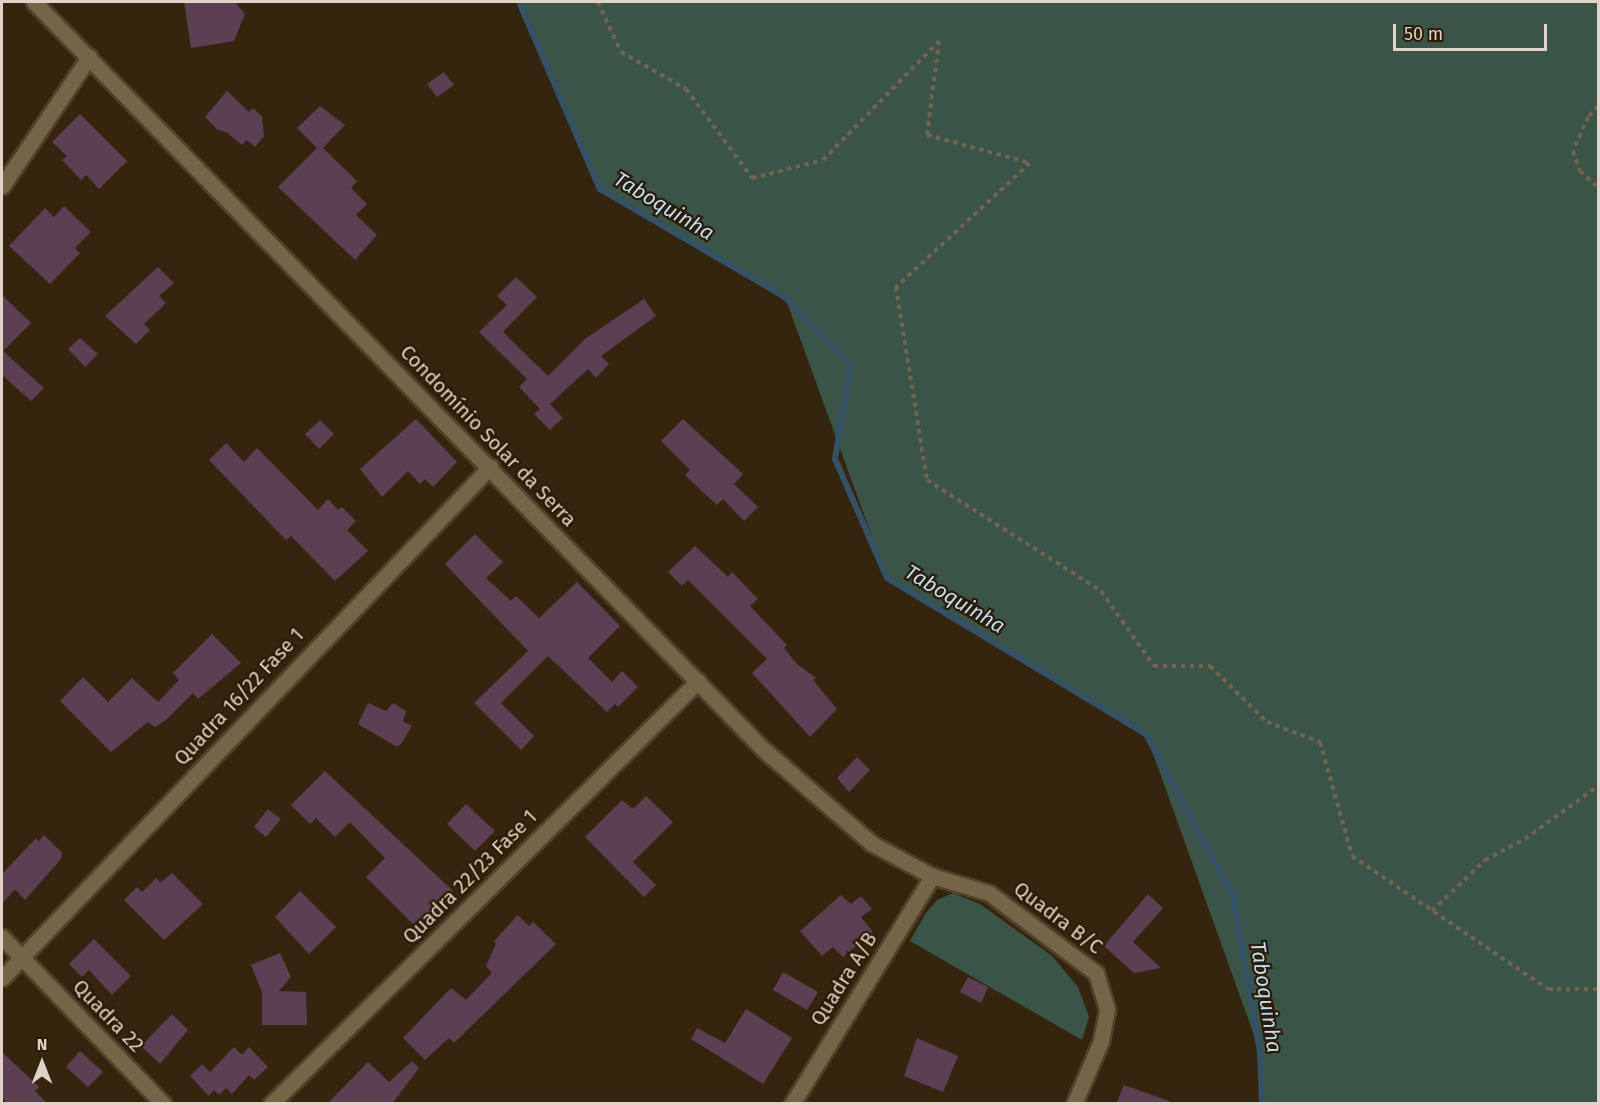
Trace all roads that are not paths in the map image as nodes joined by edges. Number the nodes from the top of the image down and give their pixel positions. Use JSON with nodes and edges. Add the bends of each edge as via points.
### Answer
{"nodes":[{"id":1,"x":34,"y":2,"type":"edge"},
{"id":2,"x":89,"y":57,"type":"junction"},
{"id":3,"x":4,"y":178,"type":"edge"},
{"id":4,"x":490,"y":467,"type":"junction"},
{"id":5,"x":698,"y":681,"type":"junction"},
{"id":6,"x":932,"y":876,"type":"junction"},
{"id":7,"x":2,"y":937,"type":"edge"},
{"id":8,"x":22,"y":958,"type":"junction"},
{"id":9,"x":2,"y":978,"type":"edge"},
{"id":10,"x":163,"y":1104,"type":"edge"},
{"id":11,"x":271,"y":1104,"type":"edge"},
{"id":12,"x":792,"y":1104,"type":"edge"},
{"id":13,"x":1074,"y":1104,"type":"edge"}],
"edges":[{"from":1,"to":2,"type":"street","name":"Condomínio Solar da Serra"},
{"from":2,"to":3,"type":"street"},
{"from":2,"to":4,"type":"street","name":"Condomínio Solar da Serra"},
{"from":4,"to":5,"type":"street","name":"Condomínio Solar da Serra"},
{"from":4,"to":8,"type":"street","name":"Quadra 16/22 Fase 1"},
{"from":5,"to":6,"type":"street","name":"Condomínio Solar da Serra","via":[[763,749],[870,843]]},
{"from":5,"to":11,"type":"street","name":"Quadra 22/23 Fase 1"},
{"from":6,"to":12,"type":"street","name":"Quadra A/B"},
{"from":6,"to":13,"type":"street","name":"Quadra B/C","via":[[989,893],[1096,973],[1107,1010],[1101,1041]]},
{"from":7,"to":8,"type":"street","name":"Quadra 22"},
{"from":8,"to":9,"type":"street","name":"Quadra 16/22 Fase 1"},
{"from":8,"to":10,"type":"street","name":"Quadra 22"}]}
